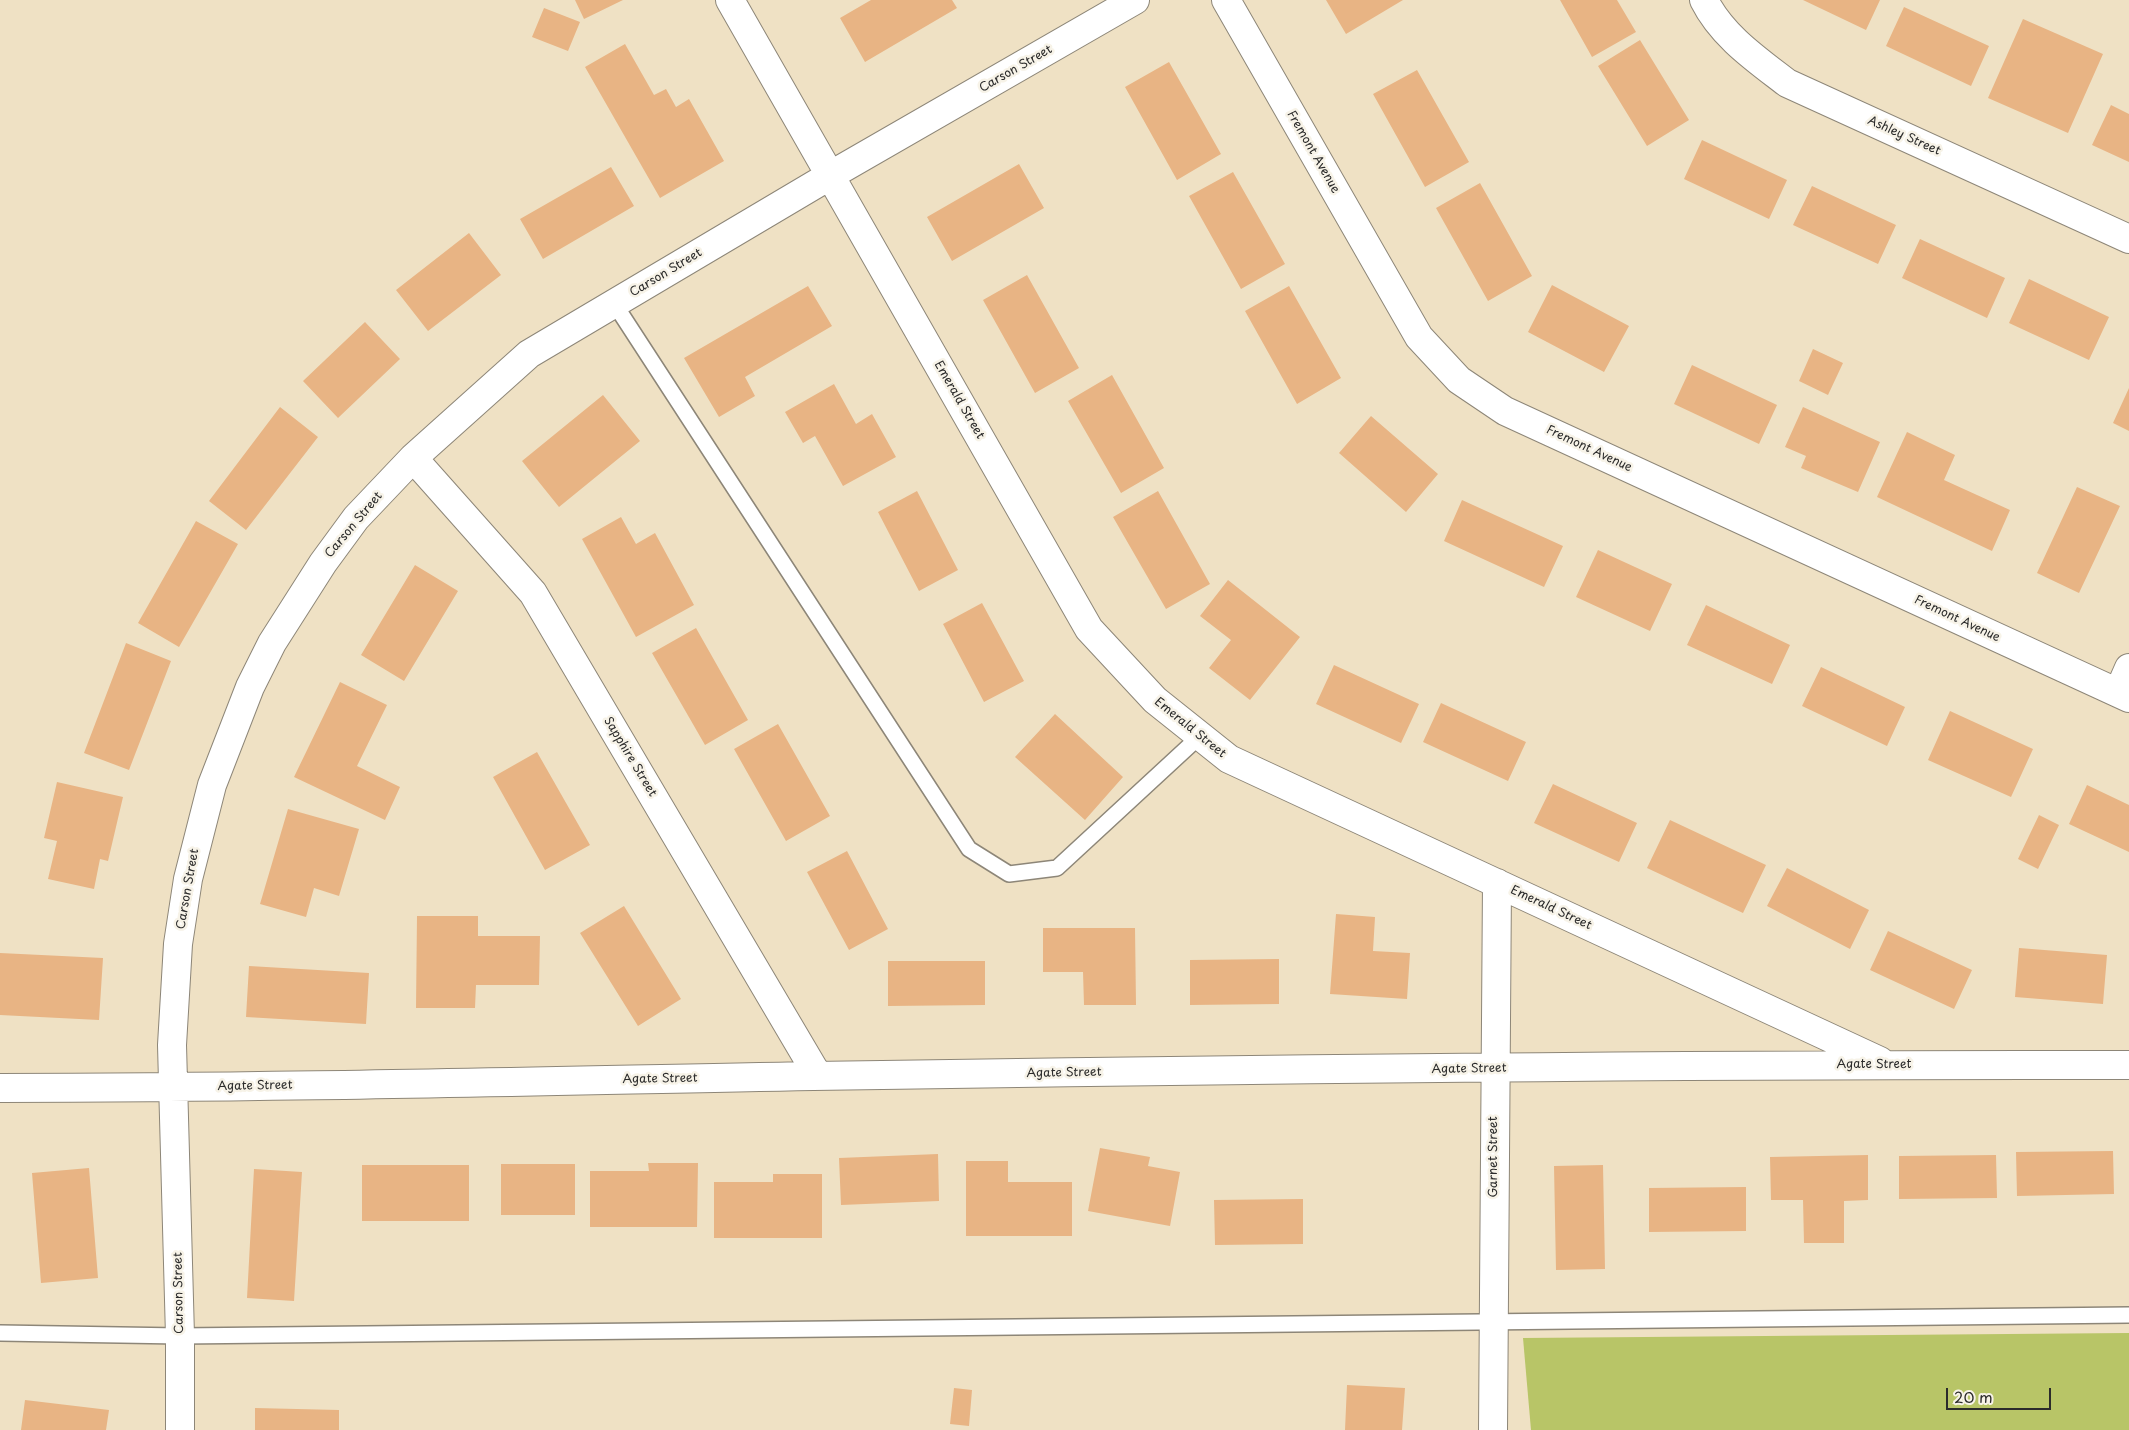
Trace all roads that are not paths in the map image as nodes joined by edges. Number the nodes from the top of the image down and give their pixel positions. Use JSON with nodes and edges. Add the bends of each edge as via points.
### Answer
{"nodes":[{"id":1,"x":730,"y":0,"type":"edge"},
{"id":2,"x":1135,"y":0,"type":"edge"},
{"id":3,"x":1226,"y":0,"type":"edge"},
{"id":4,"x":1704,"y":0,"type":"edge"},
{"id":5,"x":831,"y":175,"type":"junction"},
{"id":6,"x":2129,"y":239,"type":"edge"},
{"id":7,"x":614,"y":303,"type":"junction"},
{"id":8,"x":413,"y":458,"type":"junction"},
{"id":9,"x":2129,"y":668,"type":"edge"},
{"id":10,"x":2123,"y":696,"type":"edge"},
{"id":11,"x":1200,"y":736,"type":"junction"},
{"id":12,"x":1497,"y":883,"type":"junction"},
{"id":13,"x":1887,"y":1065,"type":"junction"},
{"id":14,"x":2129,"y":1065,"type":"edge"},
{"id":15,"x":1495,"y":1068,"type":"junction"},
{"id":16,"x":818,"y":1076,"type":"junction"},
{"id":17,"x":0,"y":1088,"type":"edge"},
{"id":18,"x":174,"y":1088,"type":"junction"},
{"id":19,"x":2129,"y":1315,"type":"edge"},
{"id":20,"x":1494,"y":1323,"type":"junction"},
{"id":21,"x":0,"y":1333,"type":"edge"},
{"id":22,"x":180,"y":1336,"type":"junction"},
{"id":23,"x":180,"y":1430,"type":"edge"},
{"id":24,"x":1493,"y":1430,"type":"edge"}],
"edges":[{"from":1,"to":5,"type":"street","name":"Emerald Street"},
{"from":2,"to":5,"type":"street","name":"Carson Street"},
{"from":3,"to":10,"type":"street","name":"Fremont Avenue","via":[[1419,337],[1459,380],[1505,410]]},
{"from":4,"to":6,"type":"street","name":"Ashley Street","via":[[1714,19],[1749,54],[1787,83]]},
{"from":5,"to":7,"type":"street","name":"Carson Street"},
{"from":5,"to":11,"type":"street","name":"Emerald Street","via":[[1089,629],[1155,700]]},
{"from":7,"to":8,"type":"street","name":"Carson Street","via":[[529,354]]},
{"from":7,"to":11,"type":"lane","via":[[968,849],[1009,874],[1058,868]]},
{"from":8,"to":16,"type":"street","name":"Sapphire Street","via":[[533,593]]},
{"from":8,"to":18,"type":"street","name":"Carson Street","via":[[356,518],[323,563],[272,643],[230,733],[212,785],[188,878],[177,962],[172,1044]]},
{"from":9,"to":10,"type":"street"},
{"from":11,"to":12,"type":"street","name":"Emerald Street","via":[[1229,759]]},
{"from":12,"to":13,"type":"street","name":"Emerald Street"},
{"from":12,"to":15,"type":"street","name":"Garnet Street"},
{"from":13,"to":14,"type":"street","name":"Agate Street"},
{"from":13,"to":15,"type":"street","name":"Agate Street"},
{"from":15,"to":16,"type":"street","name":"Agate Street"},
{"from":15,"to":20,"type":"street","name":"Garnet Street"},
{"from":16,"to":18,"type":"street","name":"Agate Street"},
{"from":17,"to":18,"type":"street","name":"Agate Street"},
{"from":18,"to":22,"type":"street","name":"Carson Street"},
{"from":19,"to":20,"type":"lane"},
{"from":20,"to":22,"type":"lane"},
{"from":20,"to":24,"type":"street","name":"Garnet Street"},
{"from":21,"to":22,"type":"lane"},
{"from":22,"to":23,"type":"street","name":"Carson Street"}]}
